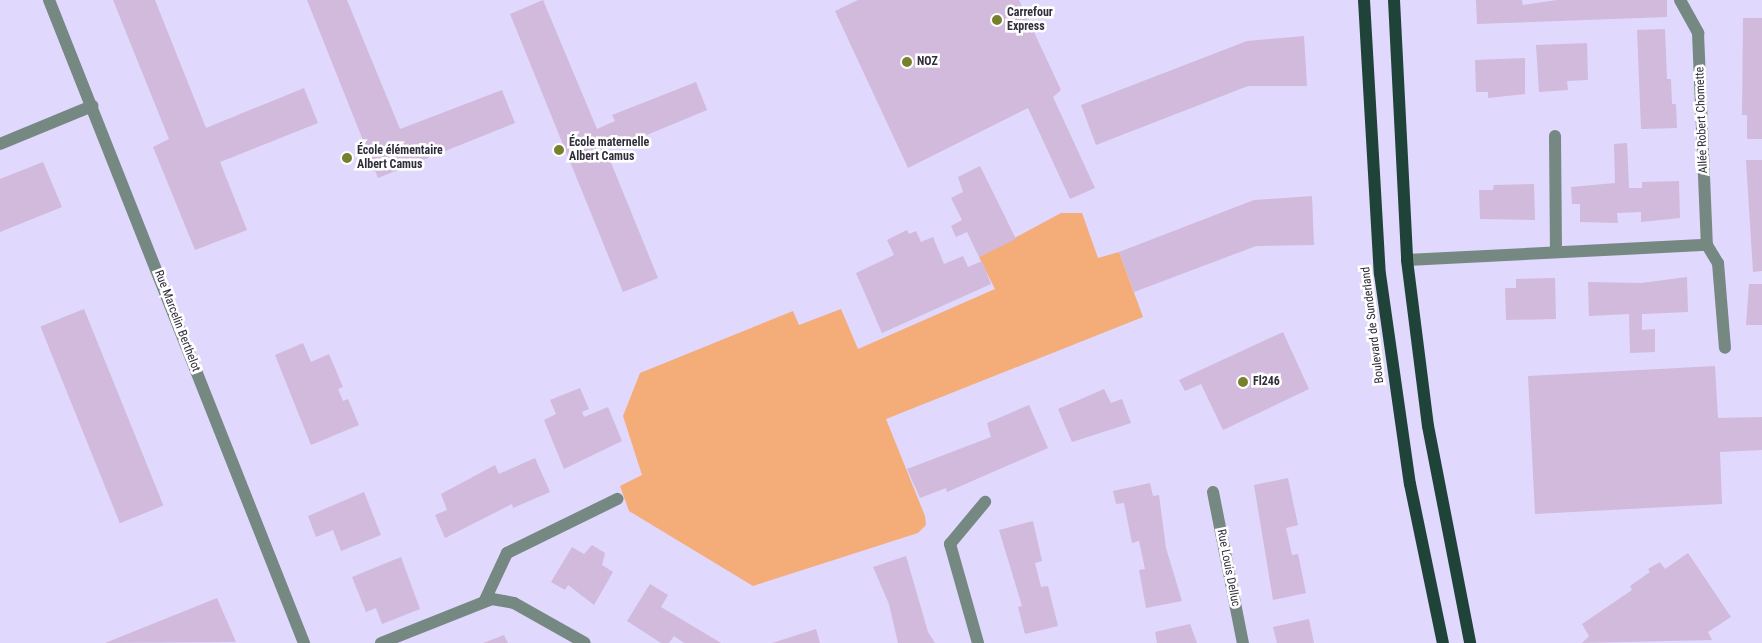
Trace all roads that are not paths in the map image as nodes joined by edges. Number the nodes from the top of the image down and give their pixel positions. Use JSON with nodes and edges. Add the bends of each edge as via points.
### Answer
{"nodes":[{"id":1,"x":49,"y":0,"type":"edge"},
{"id":2,"x":1364,"y":0,"type":"edge"},
{"id":3,"x":1394,"y":0,"type":"edge"},
{"id":4,"x":1680,"y":0,"type":"edge"},
{"id":5,"x":92,"y":106,"type":"junction"},
{"id":6,"x":1554,"y":136,"type":"dead end"},
{"id":7,"x":0,"y":144,"type":"edge"},
{"id":8,"x":1707,"y":245,"type":"junction"},
{"id":9,"x":1556,"y":252,"type":"junction"},
{"id":10,"x":1407,"y":260,"type":"junction"},
{"id":11,"x":1725,"y":348,"type":"dead end"},
{"id":12,"x":1213,"y":492,"type":"dead end"},
{"id":13,"x":617,"y":499,"type":"dead end"},
{"id":14,"x":985,"y":502,"type":"dead end"},
{"id":15,"x":485,"y":600,"type":"junction"},
{"id":16,"x":397,"y":640,"type":"edge"},
{"id":17,"x":304,"y":643,"type":"edge"},
{"id":18,"x":381,"y":643,"type":"edge"},
{"id":19,"x":585,"y":643,"type":"edge"},
{"id":20,"x":978,"y":643,"type":"edge"},
{"id":21,"x":1243,"y":643,"type":"edge"},
{"id":22,"x":1443,"y":643,"type":"edge"},
{"id":23,"x":1470,"y":643,"type":"edge"}],
"edges":[{"from":1,"to":5,"type":"street","name":"Rue Marcelin Berthelot"},
{"from":2,"to":22,"type":"main road","name":"Boulevard de Sunderland","via":[[1381,283],[1410,484]]},
{"from":3,"to":10,"type":"main road"},
{"from":4,"to":8,"type":"street","name":"Allée Robert Chomette","via":[[1698,33]]},
{"from":5,"to":7,"type":"street"},
{"from":5,"to":17,"type":"street","name":"Rue Marcelin Berthelot"},
{"from":6,"to":9,"type":"street"},
{"from":8,"to":9,"type":"street"},
{"from":8,"to":11,"type":"street","name":"Allée Robert Chomette","via":[[1718,263]]},
{"from":9,"to":10,"type":"street"},
{"from":10,"to":23,"type":"main road","via":[[1428,426]]},
{"from":12,"to":21,"type":"street","name":"Rue Louis Delluc"},
{"from":13,"to":15,"type":"street","via":[[506,553]]},
{"from":14,"to":20,"type":"street","via":[[950,544]]},
{"from":15,"to":16,"type":"street"},
{"from":15,"to":19,"type":"street","via":[[514,603]]},
{"from":16,"to":18,"type":"street"}]}
